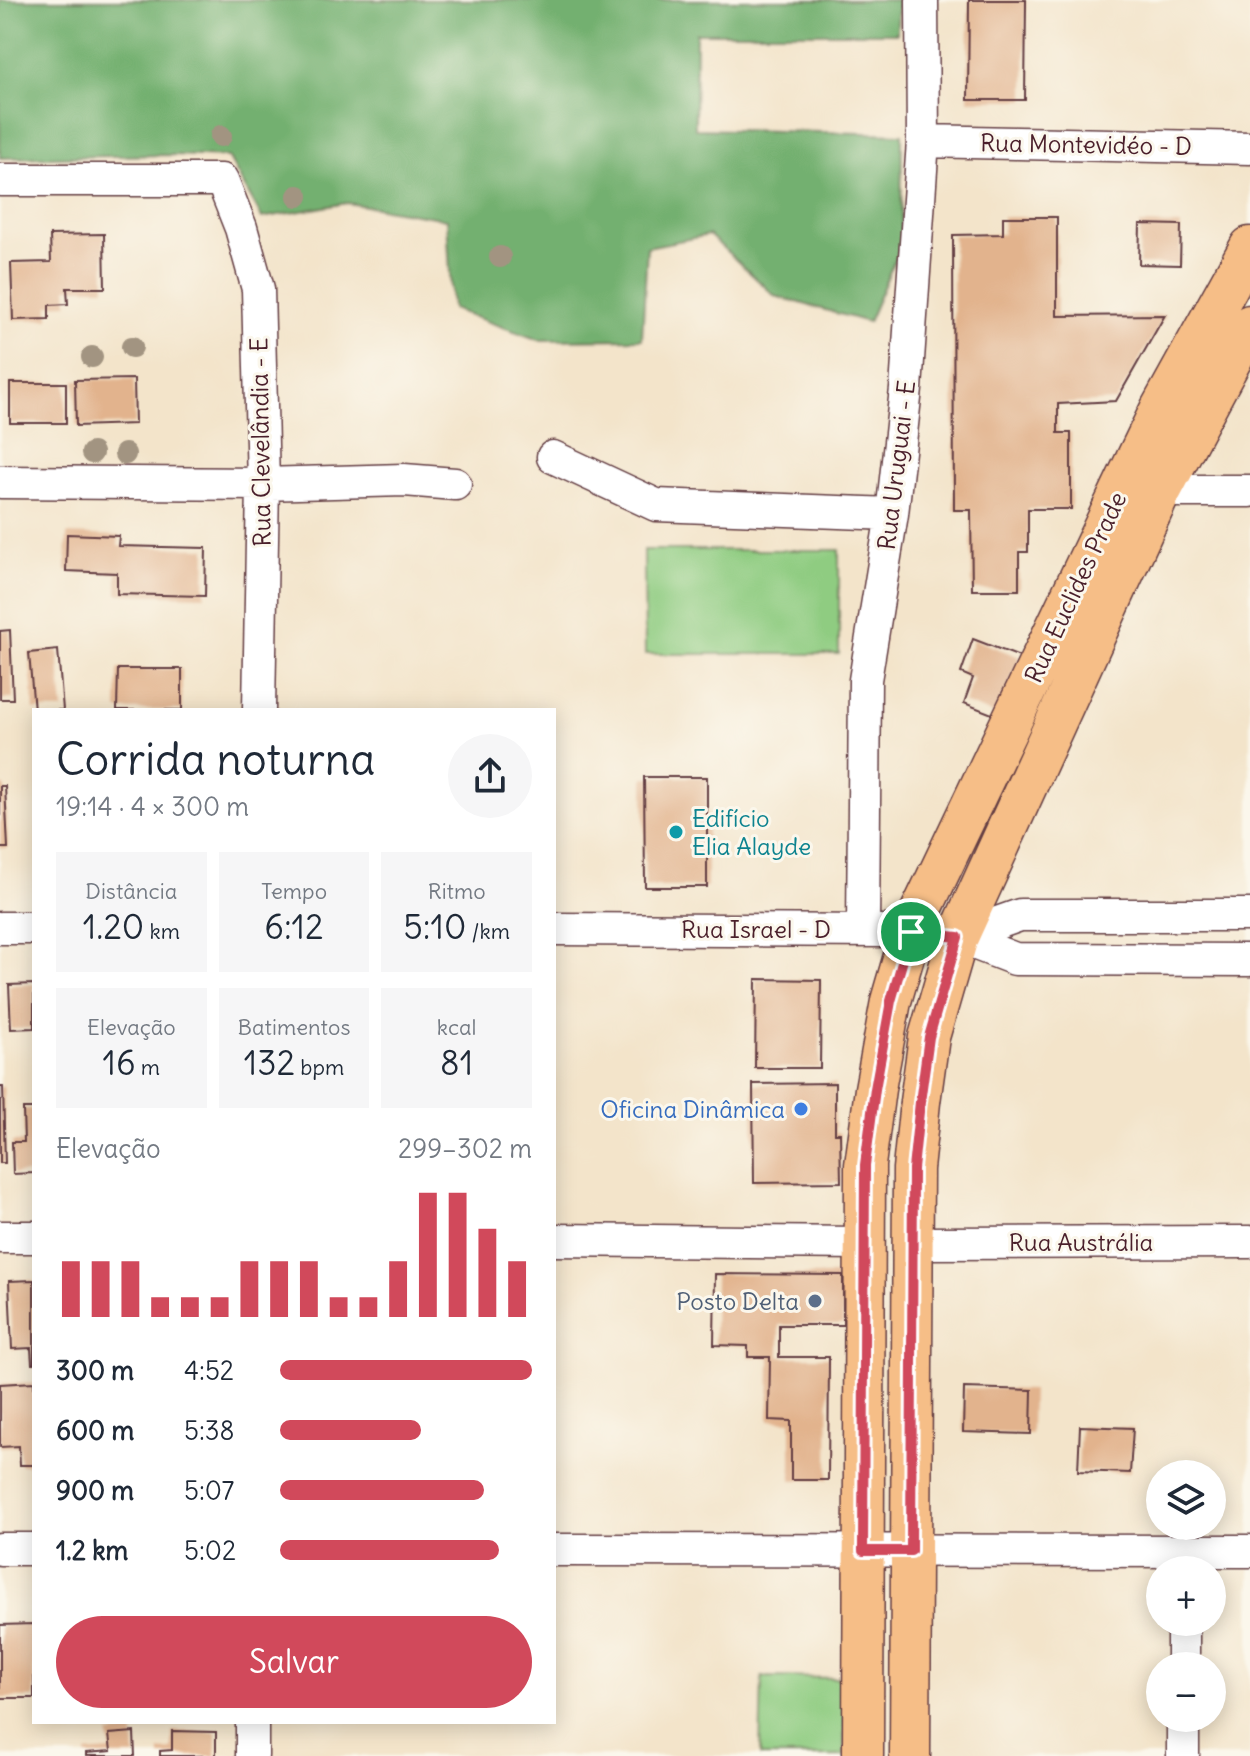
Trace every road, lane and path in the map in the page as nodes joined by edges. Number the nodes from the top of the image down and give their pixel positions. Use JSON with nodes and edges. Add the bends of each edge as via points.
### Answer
{"nodes":[{"id":1,"x":922,"y":0,"type":"edge"},
{"id":2,"x":923,"y":141,"type":"junction"},
{"id":3,"x":1250,"y":148,"type":"edge"},
{"id":4,"x":0,"y":180,"type":"edge"},
{"id":5,"x":1250,"y":247,"type":"edge"},
{"id":6,"x":1250,"y":325,"type":"edge"},
{"id":7,"x":553,"y":457,"type":"dead end"},
{"id":8,"x":0,"y":482,"type":"edge"},
{"id":9,"x":263,"y":484,"type":"junction"},
{"id":10,"x":455,"y":484,"type":"dead end"},
{"id":11,"x":1144,"y":485,"type":"junction"},
{"id":12,"x":1250,"y":491,"type":"edge"},
{"id":13,"x":892,"y":514,"type":"junction"},
{"id":14,"x":259,"y":708,"type":"edge"},
{"id":15,"x":1250,"y":915,"type":"edge"},
{"id":16,"x":0,"y":928,"type":"edge"},
{"id":17,"x":32,"y":928,"type":"edge"},
{"id":18,"x":556,"y":929,"type":"edge"},
{"id":19,"x":863,"y":930,"type":"junction"},
{"id":20,"x":911,"y":932,"type":"junction"},
{"id":21,"x":958,"y":937,"type":"junction"},
{"id":22,"x":1250,"y":960,"type":"edge"},
{"id":23,"x":0,"y":1237,"type":"edge"},
{"id":24,"x":32,"y":1237,"type":"edge"},
{"id":25,"x":556,"y":1240,"type":"edge"},
{"id":26,"x":1250,"y":1242,"type":"edge"},
{"id":27,"x":863,"y":1243,"type":"junction"},
{"id":28,"x":912,"y":1243,"type":"junction"},
{"id":29,"x":0,"y":1549,"type":"edge"},
{"id":30,"x":32,"y":1549,"type":"edge"},
{"id":31,"x":556,"y":1550,"type":"edge"},
{"id":32,"x":863,"y":1551,"type":"junction"},
{"id":33,"x":911,"y":1551,"type":"junction"},
{"id":34,"x":1250,"y":1551,"type":"edge"},
{"id":35,"x":1216,"y":1556,"type":"edge"},
{"id":36,"x":1146,"y":1560,"type":"edge"},
{"id":37,"x":252,"y":1724,"type":"edge"},
{"id":38,"x":1183,"y":1732,"type":"edge"},
{"id":39,"x":252,"y":1756,"type":"edge"},
{"id":40,"x":863,"y":1756,"type":"edge"},
{"id":41,"x":910,"y":1756,"type":"edge"},
{"id":42,"x":1183,"y":1756,"type":"edge"}],
"edges":[{"from":1,"to":2,"type":"street","name":"Rua Uruguai - E"},
{"from":2,"to":3,"type":"street","name":"Rua Montevidéo - D"},
{"from":2,"to":13,"type":"street","name":"Rua Uruguai - E"},
{"from":4,"to":9,"type":"street","name":"Rua Clevelândia - E","via":[[222,180],[258,289]]},
{"from":5,"to":11,"type":"main road","name":"Rua Euclides Prade","via":[[1160,410]]},
{"from":6,"to":11,"type":"main road","name":"Rua Euclides Prade"},
{"from":7,"to":13,"type":"street","via":[[656,505]]},
{"from":8,"to":9,"type":"street"},
{"from":9,"to":10,"type":"street"},
{"from":9,"to":14,"type":"street","name":"Rua Clevelândia - E"},
{"from":11,"to":12,"type":"street"},
{"from":11,"to":20,"type":"main road","name":"Rua Euclides Prade"},
{"from":11,"to":21,"type":"main road","name":"Rua Euclides Prade"},
{"from":13,"to":19,"type":"street","name":"Rua Uruguai - E","via":[[865,680]]},
{"from":15,"to":21,"type":"street","name":"Rua Israel - D","via":[[1020,915]]},
{"from":16,"to":17,"type":"street"},
{"from":18,"to":19,"type":"street","name":"Rua Israel - D"},
{"from":19,"to":20,"type":"street","name":"Rua Israel - D"},
{"from":20,"to":21,"type":"street","name":"Rua Israel - D"},
{"from":20,"to":27,"type":"main road","via":[[891,1001],[875,1089],[865,1165]]},
{"from":21,"to":22,"type":"street","name":"Rua Israel - D","via":[[1015,959]]},
{"from":21,"to":28,"type":"main road","via":[[929,1037],[913,1169]]},
{"from":23,"to":24,"type":"street"},
{"from":25,"to":27,"type":"street"},
{"from":26,"to":28,"type":"street","name":"Rua Austrália"},
{"from":27,"to":32,"type":"main road"},
{"from":28,"to":33,"type":"main road"},
{"from":29,"to":30,"type":"street"},
{"from":31,"to":32,"type":"street"},
{"from":32,"to":33,"type":"street"},
{"from":32,"to":40,"type":"main road"},
{"from":33,"to":36,"type":"street"},
{"from":33,"to":41,"type":"main road"},
{"from":34,"to":35,"type":"street"},
{"from":37,"to":39,"type":"street"},
{"from":38,"to":42,"type":"street"}]}
